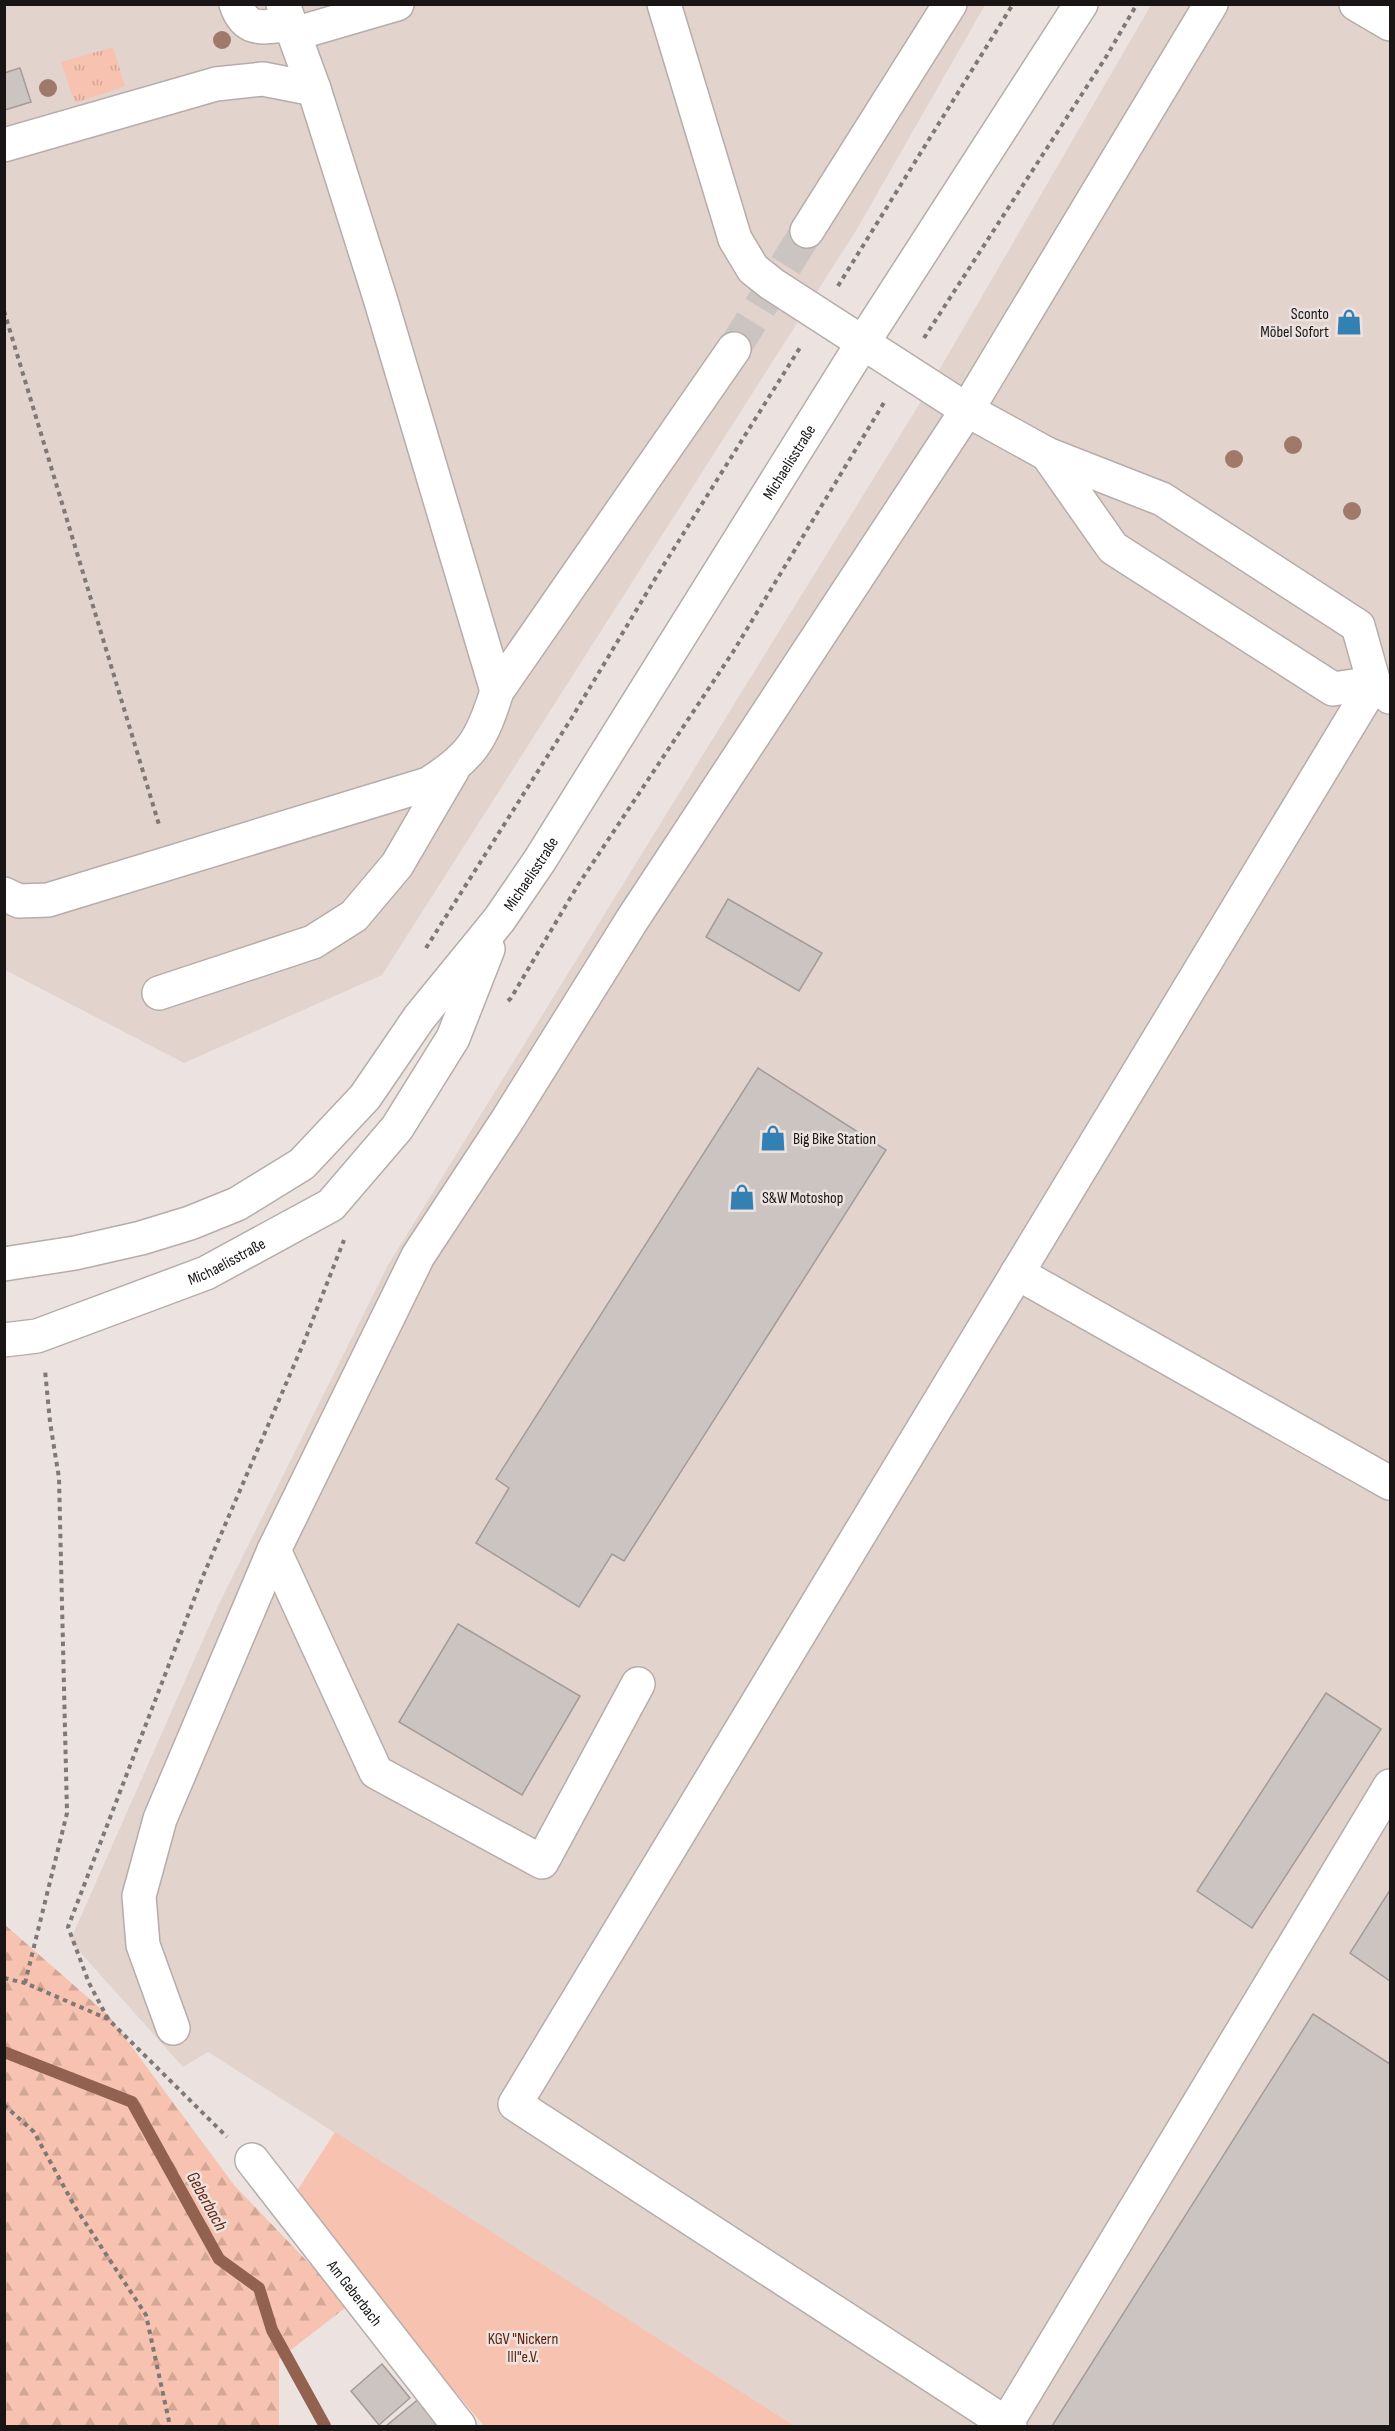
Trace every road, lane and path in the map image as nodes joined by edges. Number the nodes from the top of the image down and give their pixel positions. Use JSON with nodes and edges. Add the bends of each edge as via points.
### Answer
{"nodes":[{"id":1,"x":236,"y":4,"type":"edge"},
{"id":2,"x":397,"y":4,"type":"edge"},
{"id":3,"x":664,"y":4,"type":"edge"},
{"id":4,"x":950,"y":4,"type":"edge"},
{"id":5,"x":1013,"y":4,"type":"edge"},
{"id":6,"x":1081,"y":4,"type":"edge"},
{"id":7,"x":1137,"y":4,"type":"edge"},
{"id":8,"x":1210,"y":4,"type":"edge"},
{"id":9,"x":1356,"y":4,"type":"edge"},
{"id":10,"x":289,"y":21,"type":"edge"},
{"id":11,"x":1390,"y":24,"type":"edge"},
{"id":12,"x":314,"y":89,"type":"junction"},
{"id":13,"x":4,"y":145,"type":"edge"},
{"id":14,"x":807,"y":231,"type":"tunnel mouth"},
{"id":15,"x":4,"y":311,"type":"edge"},
{"id":16,"x":820,"y":315,"type":"junction"},
{"id":17,"x":862,"y":344,"type":"junction"},
{"id":18,"x":734,"y":350,"type":"tunnel mouth"},
{"id":19,"x":903,"y":370,"type":"junction"},
{"id":20,"x":967,"y":410,"type":"junction"},
{"id":21,"x":1047,"y":454,"type":"junction"},
{"id":22,"x":1382,"y":690,"type":"edge"},
{"id":23,"x":496,"y":691,"type":"junction"},
{"id":24,"x":453,"y":769,"type":"junction"},
{"id":25,"x":170,"y":862,"type":"junction"},
{"id":26,"x":4,"y":894,"type":"edge"},
{"id":27,"x":499,"y":920,"type":"junction"},
{"id":28,"x":425,"y":949,"type":"dead end"},
{"id":29,"x":159,"y":993,"type":"dead end"},
{"id":30,"x":501,"y":1005,"type":"dead end"},
{"id":31,"x":331,"y":1204,"type":"junction"},
{"id":32,"x":4,"y":1264,"type":"edge"},
{"id":33,"x":1017,"y":1273,"type":"junction"},
{"id":34,"x":4,"y":1340,"type":"edge"},
{"id":35,"x":45,"y":1366,"type":"dead end"},
{"id":36,"x":1390,"y":1483,"type":"edge"},
{"id":37,"x":274,"y":1550,"type":"junction"},
{"id":38,"x":638,"y":1684,"type":"dead end"},
{"id":39,"x":1390,"y":1786,"type":"edge"},
{"id":40,"x":4,"y":1978,"type":"edge"},
{"id":41,"x":26,"y":1983,"type":"junction"},
{"id":42,"x":108,"y":2019,"type":"junction"},
{"id":43,"x":173,"y":2028,"type":"dead end"},
{"id":44,"x":4,"y":2105,"type":"edge"},
{"id":45,"x":252,"y":2160,"type":"joint"},
{"id":46,"x":170,"y":2425,"type":"edge"},
{"id":47,"x":1008,"y":2425,"type":"edge"},
{"id":48,"x":459,"y":2427,"type":"edge"}],
"edges":[{"from":1,"to":10,"type":"street","via":[[249,25],[263,27]]},
{"from":2,"to":10,"type":"street"},
{"from":3,"to":16,"type":"street","via":[[735,239],[753,269]]},
{"from":4,"to":14,"type":"street"},
{"from":5,"to":16,"type":"path"},
{"from":6,"to":17,"type":"street","name":"Michaelisstraße"},
{"from":7,"to":19,"type":"path"},
{"from":8,"to":20,"type":"street"},
{"from":9,"to":11,"type":"street"},
{"from":10,"to":12,"type":"street"},
{"from":12,"to":13,"type":"street","via":[[263,79],[216,84]]},
{"from":12,"to":23,"type":"street"},
{"from":15,"to":25,"type":"path"},
{"from":16,"to":17,"type":"street"},
{"from":16,"to":28,"type":"path"},
{"from":17,"to":19,"type":"street"},
{"from":17,"to":27,"type":"street","name":"Michaelisstraße"},
{"from":18,"to":23,"type":"street"},
{"from":19,"to":20,"type":"street"},
{"from":19,"to":30,"type":"path","via":[[734,652],[578,885],[511,998]]},
{"from":20,"to":21,"type":"street"},
{"from":20,"to":37,"type":"street","via":[[632,920],[418,1256]]},
{"from":21,"to":22,"type":"street","via":[[1113,548],[1333,689]]},
{"from":21,"to":22,"type":"street","via":[[1162,500],[1358,626]]},
{"from":22,"to":33,"type":"street"},
{"from":23,"to":24,"type":"street","via":[[475,745]]},
{"from":24,"to":25,"type":"street","via":[[428,784]]},
{"from":24,"to":29,"type":"street","via":[[397,864],[354,916],[313,942]]},
{"from":25,"to":26,"type":"street","via":[[48,900],[19,901]]},
{"from":27,"to":31,"type":"street","name":"Michaelisstraße","via":[[453,1038],[397,1128]]},
{"from":27,"to":32,"type":"street","name":"Michaelisstraße","via":[[419,1018],[365,1097],[302,1164],[237,1204],[189,1223],[141,1239]]},
{"from":31,"to":34,"type":"street","name":"Michaelisstraße","via":[[206,1273],[37,1336]]},
{"from":31,"to":42,"type":"path","via":[[346,1232],[304,1342],[203,1576],[68,1927],[89,1983]]},
{"from":33,"to":36,"type":"street"},
{"from":33,"to":47,"type":"street","via":[[515,2104]]},
{"from":35,"to":41,"type":"path","via":[[59,1478],[67,1813]]},
{"from":37,"to":38,"type":"street","via":[[376,1772],[542,1862]]},
{"from":37,"to":43,"type":"street","via":[[160,1819],[139,1896],[143,1945]]},
{"from":39,"to":47,"type":"street"},
{"from":40,"to":41,"type":"path"},
{"from":41,"to":42,"type":"path"},
{"from":42,"to":45,"type":"path"},
{"from":44,"to":46,"type":"path","via":[[34,2132],[75,2207],[146,2315]]},
{"from":45,"to":48,"type":"street","name":"Am Geberbach"}]}
